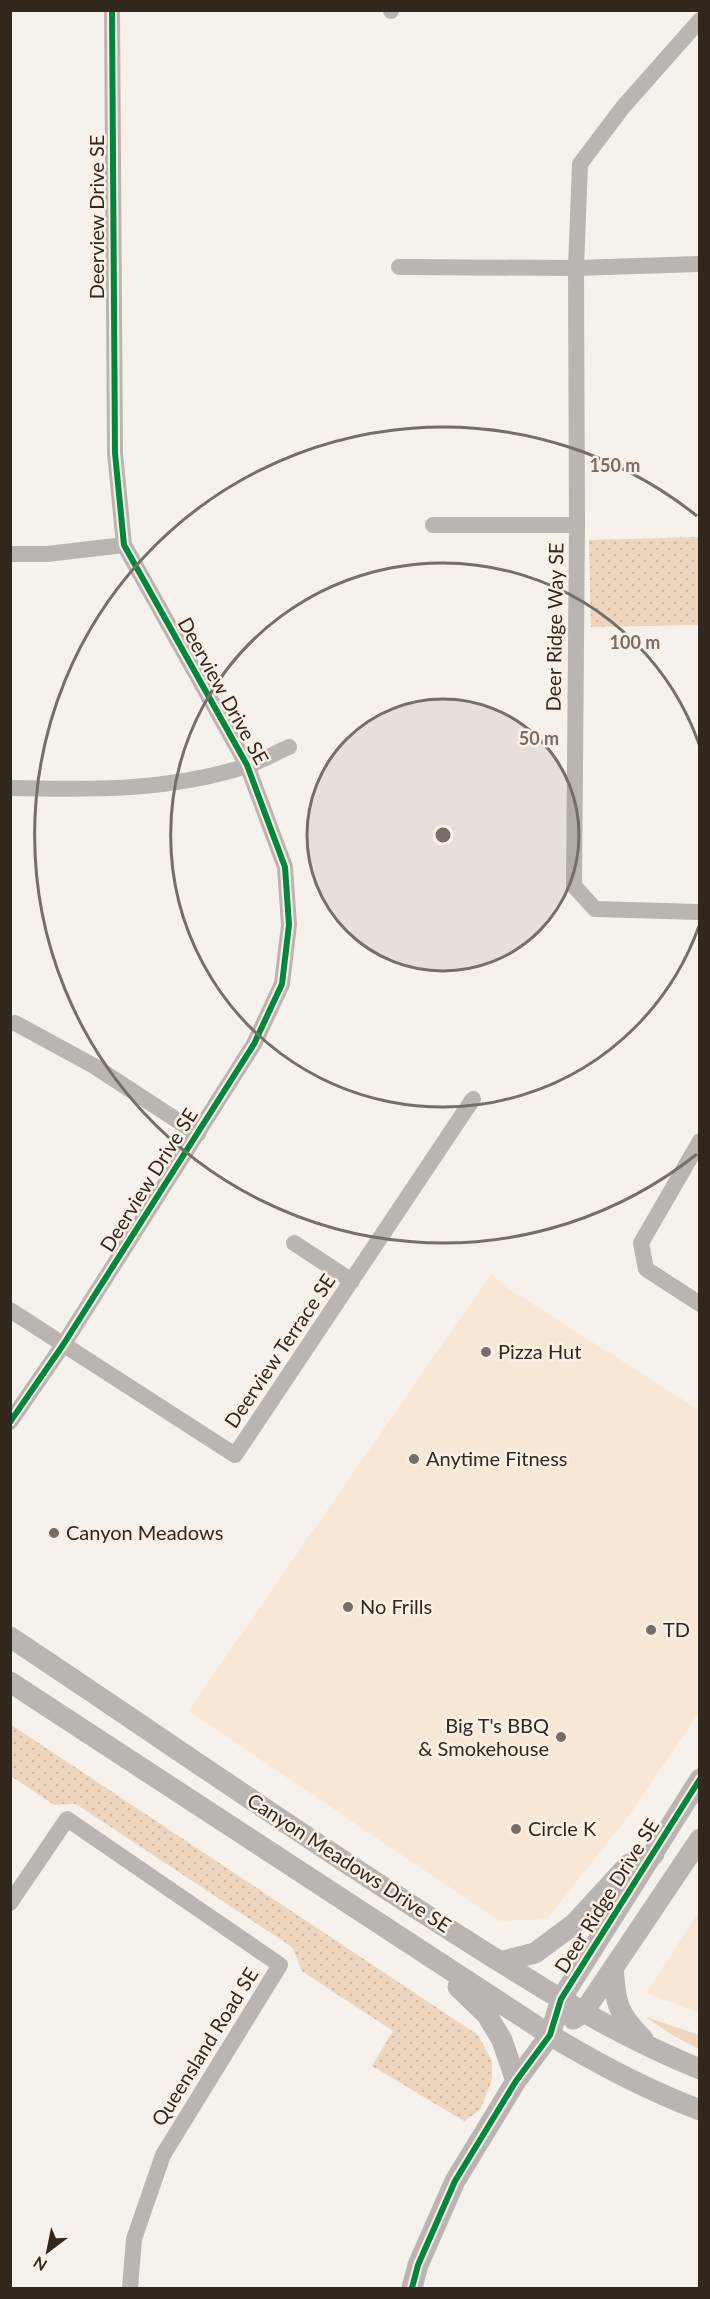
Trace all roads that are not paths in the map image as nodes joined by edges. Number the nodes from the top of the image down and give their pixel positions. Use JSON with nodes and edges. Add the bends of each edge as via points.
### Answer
{"nodes":[{"id":1,"x":112,"y":10,"type":"edge"},
{"id":2,"x":699,"y":20,"type":"edge"},
{"id":3,"x":699,"y":264,"type":"edge"},
{"id":4,"x":399,"y":267,"type":"dead end"},
{"id":5,"x":576,"y":268,"type":"junction"},
{"id":6,"x":433,"y":525,"type":"dead end"},
{"id":7,"x":577,"y":525,"type":"junction"},
{"id":8,"x":124,"y":544,"type":"junction"},
{"id":9,"x":10,"y":554,"type":"edge"},
{"id":10,"x":289,"y":747,"type":"dead end"},
{"id":11,"x":248,"y":765,"type":"junction"},
{"id":12,"x":10,"y":788,"type":"edge"},
{"id":13,"x":699,"y":912,"type":"edge"},
{"id":14,"x":15,"y":1023,"type":"dead end"},
{"id":15,"x":473,"y":1099,"type":"dead end"},
{"id":16,"x":198,"y":1134,"type":"junction"},
{"id":17,"x":699,"y":1141,"type":"edge"},
{"id":18,"x":294,"y":1243,"type":"dead end"},
{"id":19,"x":352,"y":1281,"type":"junction"},
{"id":20,"x":699,"y":1304,"type":"edge"},
{"id":21,"x":10,"y":1310,"type":"edge"},
{"id":22,"x":63,"y":1345,"type":"junction"},
{"id":23,"x":10,"y":1422,"type":"edge"},
{"id":24,"x":10,"y":1637,"type":"edge"},
{"id":25,"x":10,"y":1682,"type":"edge"},
{"id":26,"x":699,"y":1779,"type":"edge"},
{"id":27,"x":699,"y":1839,"type":"edge"},
{"id":28,"x":654,"y":1854,"type":"junction"},
{"id":29,"x":10,"y":1903,"type":"edge"},
{"id":30,"x":408,"y":1943,"type":"junction"},
{"id":31,"x":500,"y":1962,"type":"junction"},
{"id":32,"x":613,"y":1968,"type":"junction"},
{"id":33,"x":561,"y":1999,"type":"junction"},
{"id":34,"x":583,"y":2013,"type":"junction"},
{"id":35,"x":550,"y":2035,"type":"junction"},
{"id":36,"x":657,"y":2052,"type":"junction"},
{"id":37,"x":699,"y":2069,"type":"edge"},
{"id":38,"x":516,"y":2081,"type":"junction"},
{"id":39,"x":699,"y":2110,"type":"edge"},
{"id":40,"x":130,"y":2289,"type":"edge"},
{"id":41,"x":412,"y":2289,"type":"edge"}],
"edges":[{"from":1,"to":8,"type":"street","name":"Deerview Drive SE","via":[[115,453]]},
{"from":2,"to":5,"type":"street","name":"Deer Ridge Way SE","via":[[623,107],[580,164]]},
{"from":3,"to":5,"type":"street"},
{"from":4,"to":5,"type":"street"},
{"from":5,"to":7,"type":"street","name":"Deer Ridge Way SE"},
{"from":6,"to":7,"type":"street"},
{"from":7,"to":13,"type":"street","name":"Deer Ridge Way SE","via":[[574,886],[595,909]]},
{"from":8,"to":9,"type":"street","via":[[47,554]]},
{"from":8,"to":11,"type":"street","name":"Deerview Drive SE"},
{"from":10,"to":11,"type":"street","name":"Deerview Drive SE"},
{"from":11,"to":12,"type":"street","via":[[175,783],[123,789]]},
{"from":11,"to":16,"type":"street","name":"Deerview Drive SE","via":[[285,867],[289,925],[282,984],[254,1044]]},
{"from":14,"to":16,"type":"street","via":[[94,1066]]},
{"from":15,"to":19,"type":"street","name":"Deerview Terrace SE"},
{"from":16,"to":22,"type":"street","name":"Deerview Drive SE"},
{"from":17,"to":20,"type":"street","via":[[641,1243],[646,1269]]},
{"from":18,"to":19,"type":"street"},
{"from":19,"to":22,"type":"street","name":"Deerview Terrace SE","via":[[236,1455]]},
{"from":21,"to":22,"type":"street"},
{"from":22,"to":23,"type":"street","name":"Deerview Drive SE"},
{"from":24,"to":31,"type":"street","name":"Canyon Meadows Drive SE"},
{"from":25,"to":30,"type":"street","name":"Canyon Meadows Drive SE"},
{"from":26,"to":28,"type":"street","name":"Deer Ridge Drive SE"},
{"from":27,"to":32,"type":"street"},
{"from":28,"to":31,"type":"street","via":[[629,1864],[574,1924],[535,1953]]},
{"from":28,"to":33,"type":"street","name":"Deer Ridge Drive SE"},
{"from":29,"to":40,"type":"street","name":"Queensland Road SE","via":[[67,1819],[280,1965],[163,2155],[134,2240]]},
{"from":30,"to":35,"type":"street","name":"Canyon Meadows Drive SE"},
{"from":30,"to":38,"type":"street","via":[[488,2015]]},
{"from":31,"to":33,"type":"street","name":"Canyon Meadows Drive SE"},
{"from":32,"to":34,"type":"street"},
{"from":32,"to":36,"type":"street","via":[[620,2012]]},
{"from":33,"to":34,"type":"street","name":"Canyon Meadows Drive SE"},
{"from":33,"to":35,"type":"street","name":"Deer Ridge Drive SE"},
{"from":34,"to":35,"type":"street"},
{"from":34,"to":36,"type":"street","name":"Canyon Meadows Drive SE"},
{"from":35,"to":38,"type":"street"},
{"from":35,"to":39,"type":"street","name":"Canyon Meadows Drive SE","via":[[591,2060]]},
{"from":36,"to":37,"type":"street","name":"Canyon Meadows Drive SE"},
{"from":38,"to":41,"type":"street","via":[[455,2181],[418,2265]]}]}
